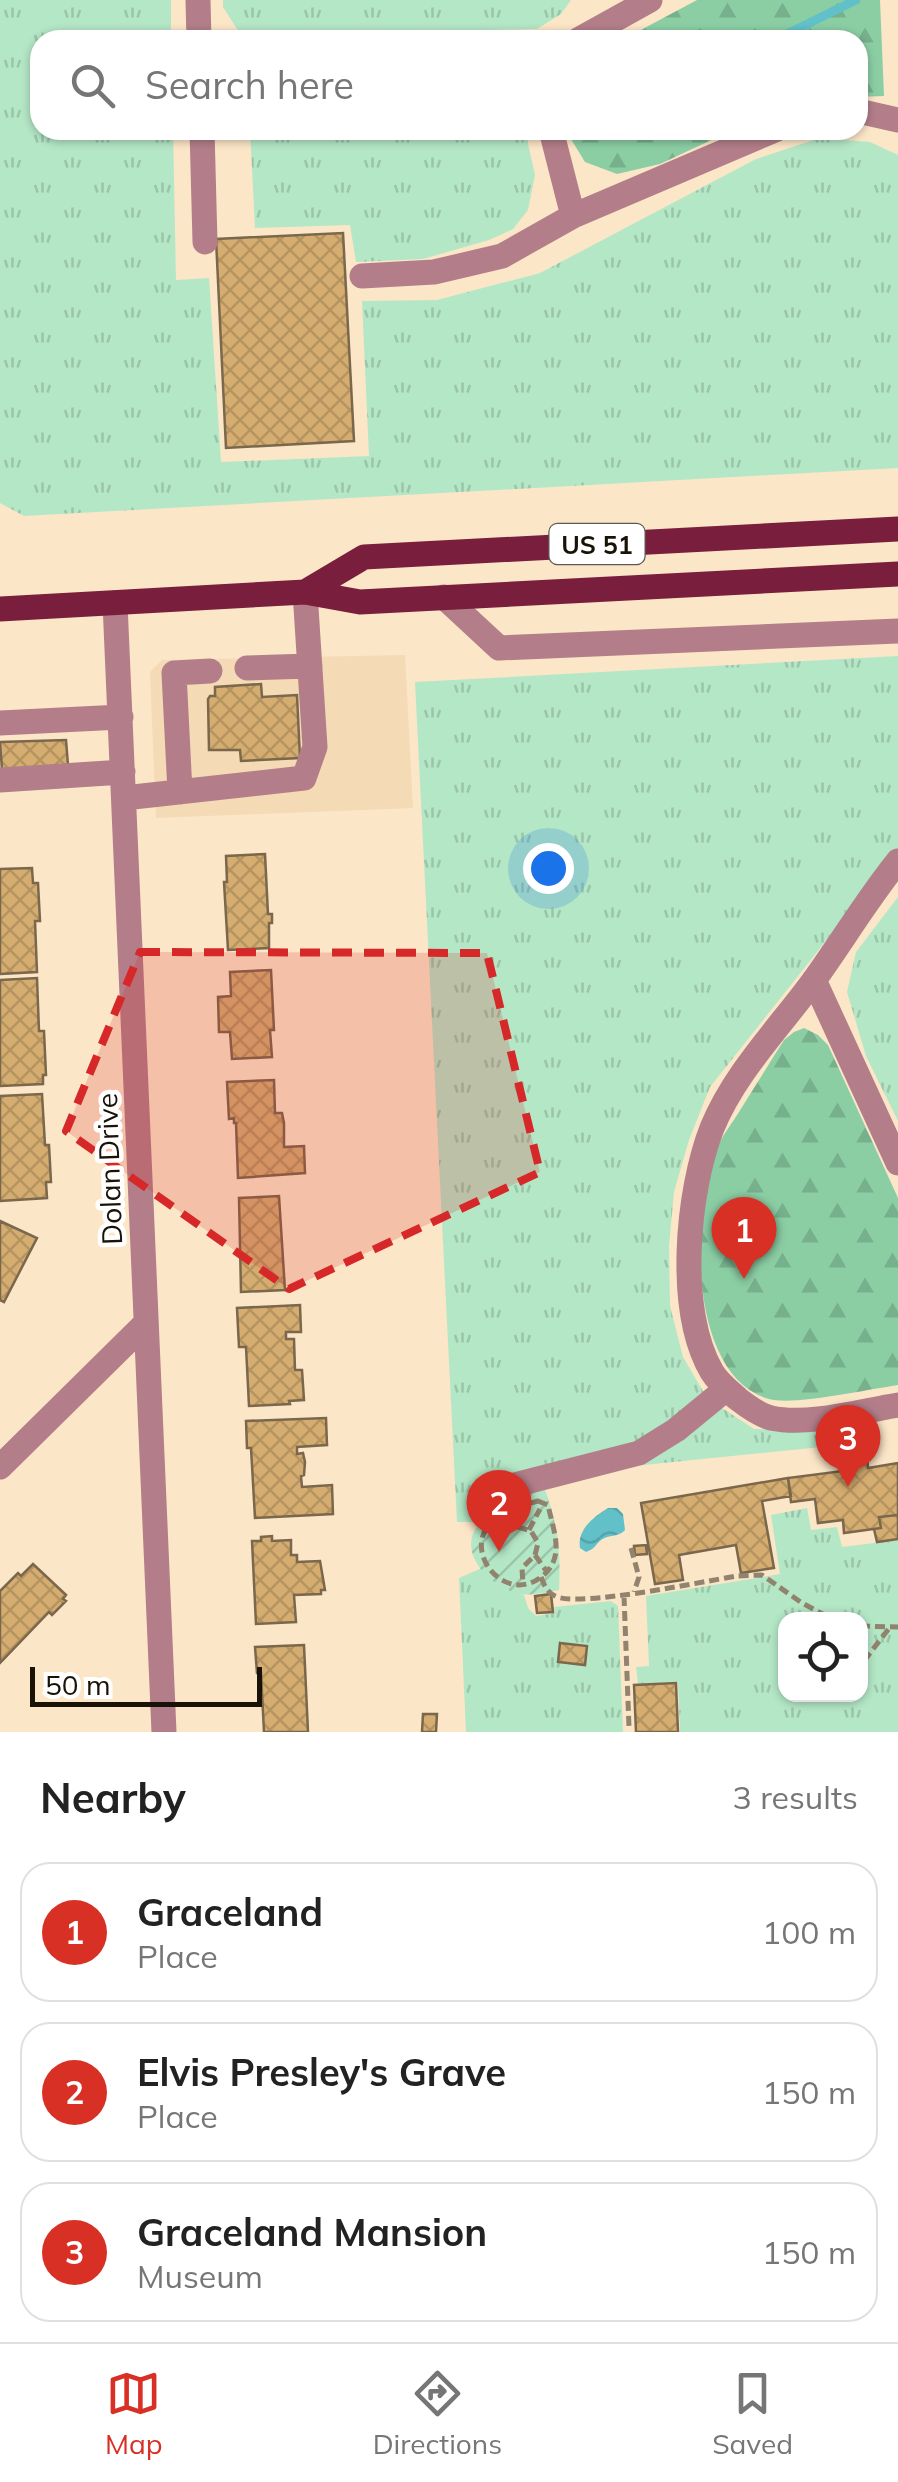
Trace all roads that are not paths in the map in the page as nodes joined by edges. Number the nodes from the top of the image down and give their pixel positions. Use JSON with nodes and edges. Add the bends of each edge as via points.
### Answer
{"nodes":[{"id":1,"x":198,"y":0,"type":"edge"},
{"id":2,"x":650,"y":0,"type":"edge"},
{"id":3,"x":199,"y":30,"type":"edge"},
{"id":4,"x":596,"y":30,"type":"edge"},
{"id":5,"x":868,"y":113,"type":"edge"},
{"id":6,"x":898,"y":120,"type":"edge"},
{"id":7,"x":202,"y":140,"type":"edge"},
{"id":8,"x":554,"y":140,"type":"edge"},
{"id":9,"x":752,"y":140,"type":"edge"},
{"id":10,"x":573,"y":216,"type":"junction"},
{"id":11,"x":206,"y":242,"type":"dead end"},
{"id":12,"x":362,"y":276,"type":"dead end"},
{"id":13,"x":898,"y":529,"type":"edge"},
{"id":14,"x":898,"y":574,"type":"edge"},
{"id":15,"x":304,"y":592,"type":"junction"},
{"id":16,"x":444,"y":597,"type":"junction"},
{"id":17,"x":115,"y":603,"type":"junction"},
{"id":18,"x":0,"y":609,"type":"edge"},
{"id":19,"x":898,"y":630,"type":"edge"},
{"id":20,"x":310,"y":666,"type":"junction"},
{"id":21,"x":248,"y":668,"type":"dead end"},
{"id":22,"x":210,"y":671,"type":"dead end"},
{"id":23,"x":121,"y":717,"type":"junction"},
{"id":24,"x":0,"y":722,"type":"edge"},
{"id":25,"x":123,"y":772,"type":"junction"},
{"id":26,"x":0,"y":780,"type":"edge"},
{"id":27,"x":180,"y":792,"type":"junction"},
{"id":28,"x":124,"y":798,"type":"junction"},
{"id":29,"x":898,"y":861,"type":"edge"},
{"id":30,"x":814,"y":980,"type":"junction"},
{"id":31,"x":898,"y":1162,"type":"edge"},
{"id":32,"x":146,"y":1322,"type":"junction"},
{"id":33,"x":726,"y":1388,"type":"junction"},
{"id":34,"x":898,"y":1405,"type":"edge"},
{"id":35,"x":0,"y":1467,"type":"edge"},
{"id":36,"x":510,"y":1499,"type":"road end"},
{"id":37,"x":164,"y":1732,"type":"edge"}],
"edges":[{"from":1,"to":3,"type":"street"},
{"from":2,"to":4,"type":"street"},
{"from":5,"to":6,"type":"street"},
{"from":7,"to":11,"type":"street"},
{"from":8,"to":10,"type":"street"},
{"from":9,"to":10,"type":"street"},
{"from":10,"to":12,"type":"street","via":[[502,256],[434,272]]},
{"from":13,"to":15,"type":"main road","number":"US 51","via":[[364,557]]},
{"from":14,"to":16,"type":"main road","number":"US 51"},
{"from":15,"to":16,"type":"main road","number":"US 51","via":[[360,602]]},
{"from":15,"to":17,"type":"main road","number":"US 51"},
{"from":15,"to":20,"type":"street"},
{"from":16,"to":19,"type":"street","via":[[500,648]]},
{"from":17,"to":18,"type":"main road","number":"US 51"},
{"from":17,"to":23,"type":"street","name":"Dolan Drive"},
{"from":20,"to":21,"type":"street"},
{"from":20,"to":27,"type":"street","via":[[316,748],[304,778]]},
{"from":22,"to":27,"type":"street","via":[[174,673]]},
{"from":23,"to":24,"type":"street"},
{"from":23,"to":25,"type":"street","name":"Dolan Drive"},
{"from":25,"to":26,"type":"street"},
{"from":25,"to":28,"type":"street","name":"Dolan Drive"},
{"from":27,"to":28,"type":"street"},
{"from":28,"to":32,"type":"street","name":"Dolan Drive"},
{"from":29,"to":30,"type":"street"},
{"from":30,"to":31,"type":"street"},
{"from":30,"to":33,"type":"street","via":[[727,1100],[699,1168],[688,1253],[694,1320],[712,1372]]},
{"from":32,"to":35,"type":"street"},
{"from":32,"to":37,"type":"street","name":"Dolan Drive"},
{"from":33,"to":34,"type":"street","via":[[767,1418],[801,1420]]},
{"from":33,"to":36,"type":"street","via":[[639,1453]]}]}
